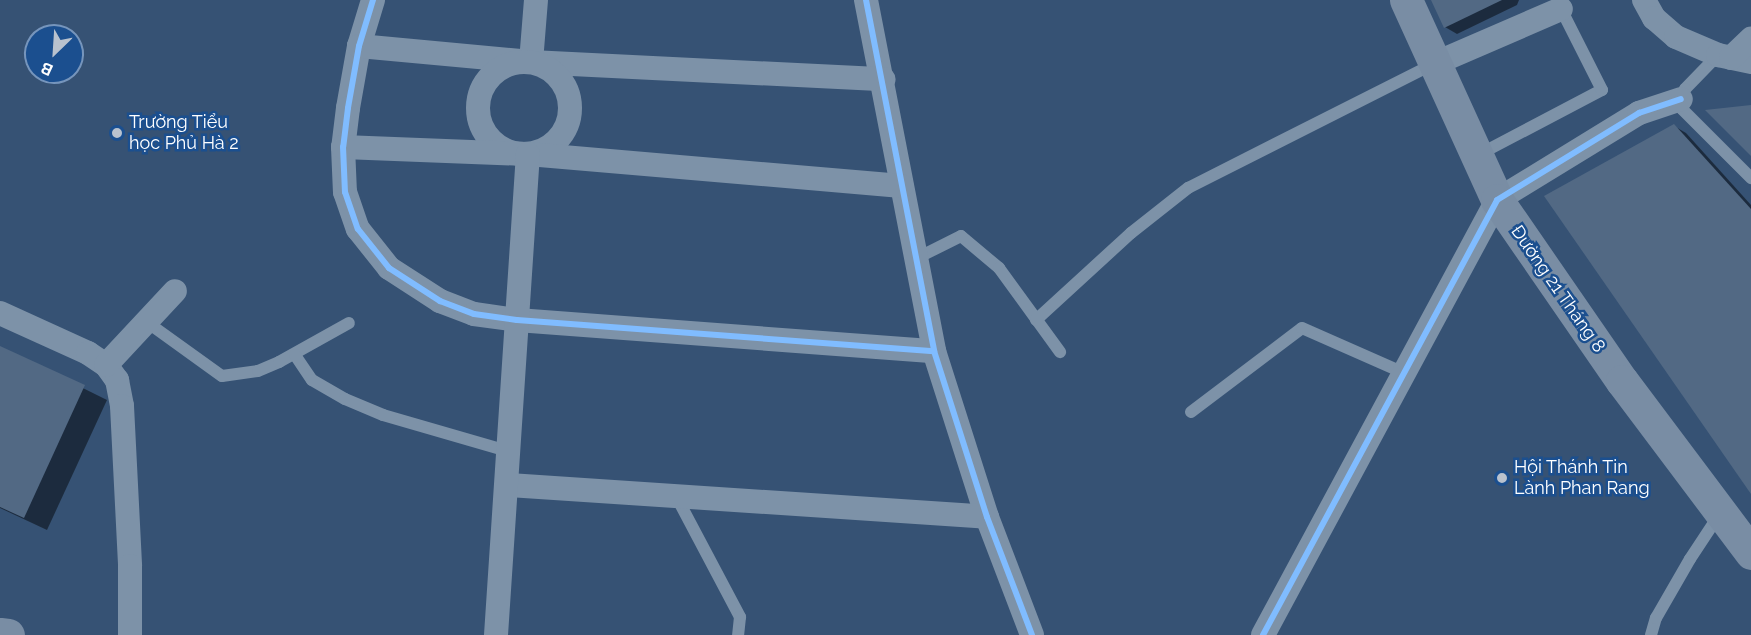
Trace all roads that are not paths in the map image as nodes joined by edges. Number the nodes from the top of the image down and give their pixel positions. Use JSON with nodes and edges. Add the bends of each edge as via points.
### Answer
{"nodes":[{"id":1,"x":373,"y":0,"type":"edge"},
{"id":2,"x":536,"y":0,"type":"edge"},
{"id":3,"x":866,"y":0,"type":"edge"},
{"id":4,"x":1406,"y":0,"type":"edge"},
{"id":5,"x":1644,"y":0,"type":"edge"},
{"id":6,"x":1559,"y":5,"type":"edge"},
{"id":7,"x":1751,"y":39,"type":"edge"},
{"id":8,"x":359,"y":46,"type":"junction"},
{"id":9,"x":1733,"y":59,"type":"edge"},
{"id":10,"x":531,"y":62,"type":"junction"},
{"id":11,"x":1436,"y":63,"type":"junction"},
{"id":12,"x":884,"y":79,"type":"junction"},
{"id":13,"x":1681,"y":99,"type":"junction"},
{"id":14,"x":342,"y":147,"type":"junction"},
{"id":15,"x":528,"y":154,"type":"junction"},
{"id":16,"x":1477,"y":155,"type":"junction"},
{"id":17,"x":1751,"y":178,"type":"edge"},
{"id":18,"x":902,"y":186,"type":"junction"},
{"id":19,"x":1497,"y":200,"type":"junction"},
{"id":20,"x":917,"y":258,"type":"junction"},
{"id":21,"x":175,"y":291,"type":"dead end"},
{"id":22,"x":0,"y":314,"type":"edge"},
{"id":23,"x":144,"y":320,"type":"junction"},
{"id":24,"x":517,"y":320,"type":"junction"},
{"id":25,"x":1036,"y":320,"type":"junction"},
{"id":26,"x":349,"y":323,"type":"dead end"},
{"id":27,"x":934,"y":351,"type":"junction"},
{"id":28,"x":1060,"y":352,"type":"dead end"},
{"id":29,"x":295,"y":355,"type":"junction"},
{"id":30,"x":106,"y":364,"type":"junction"},
{"id":31,"x":1404,"y":373,"type":"junction"},
{"id":32,"x":1191,"y":412,"type":"dead end"},
{"id":33,"x":511,"y":452,"type":"junction"},
{"id":34,"x":509,"y":485,"type":"junction"},
{"id":35,"x":676,"y":496,"type":"junction"},
{"id":36,"x":1720,"y":514,"type":"junction"},
{"id":37,"x":987,"y":517,"type":"junction"},
{"id":38,"x":1751,"y":553,"type":"edge"},
{"id":39,"x":0,"y":634,"type":"edge"},
{"id":40,"x":8,"y":635,"type":"edge"},
{"id":41,"x":129,"y":635,"type":"edge"},
{"id":42,"x":496,"y":635,"type":"edge"},
{"id":43,"x":738,"y":635,"type":"edge"},
{"id":44,"x":1032,"y":635,"type":"edge"},
{"id":45,"x":1263,"y":635,"type":"edge"},
{"id":46,"x":1651,"y":635,"type":"edge"}],
"edges":[{"from":1,"to":8,"type":"street"},
{"from":2,"to":10,"type":"street"},
{"from":3,"to":12,"type":"street"},
{"from":4,"to":11,"type":"main road","name":"Đường 21 Tháng 8"},
{"from":5,"to":9,"type":"street","via":[[1654,18],[1676,37]]},
{"from":6,"to":11,"type":"street"},
{"from":6,"to":16,"type":"lane","via":[[1602,90]]},
{"from":7,"to":9,"type":"street"},
{"from":8,"to":10,"type":"street"},
{"from":8,"to":14,"type":"street"},
{"from":9,"to":13,"type":"lane"},
{"from":10,"to":12,"type":"street"},
{"from":10,"to":15,"type":"street","via":[[557,75],[570,102],[569,117],[555,142]]},
{"from":10,"to":15,"type":"street","via":[[500,68],[480,91],[477,106],[480,122],[492,141],[512,153]]},
{"from":11,"to":16,"type":"main road","name":"Đường 21 Tháng 8"},
{"from":11,"to":25,"type":"lane","via":[[1188,188],[1131,233]]},
{"from":12,"to":18,"type":"street"},
{"from":13,"to":17,"type":"lane","via":[[1682,109]]},
{"from":13,"to":19,"type":"street","via":[[1639,113]]},
{"from":14,"to":15,"type":"street"},
{"from":14,"to":24,"type":"street","via":[[345,192],[358,229],[389,268],[440,301],[474,314]]},
{"from":15,"to":18,"type":"street"},
{"from":15,"to":24,"type":"street"},
{"from":16,"to":19,"type":"main road","name":"Đường 21 Tháng 8"},
{"from":18,"to":20,"type":"street"},
{"from":19,"to":31,"type":"street"},
{"from":19,"to":36,"type":"main road","name":"Đường 21 Tháng 8"},
{"from":20,"to":25,"type":"lane","via":[[961,236],[999,268]]},
{"from":20,"to":27,"type":"street"},
{"from":21,"to":23,"type":"street"},
{"from":22,"to":30,"type":"street"},
{"from":23,"to":29,"type":"lane","via":[[222,376],[258,371]]},
{"from":23,"to":30,"type":"street"},
{"from":24,"to":27,"type":"street"},
{"from":24,"to":33,"type":"street"},
{"from":25,"to":28,"type":"lane"},
{"from":26,"to":29,"type":"lane"},
{"from":27,"to":37,"type":"street"},
{"from":29,"to":33,"type":"lane","via":[[312,380],[345,399],[383,415]]},
{"from":30,"to":41,"type":"street","via":[[117,380],[122,406]]},
{"from":31,"to":32,"type":"lane","via":[[1302,328]]},
{"from":31,"to":45,"type":"street"},
{"from":33,"to":34,"type":"street"},
{"from":34,"to":35,"type":"street"},
{"from":34,"to":42,"type":"street"},
{"from":35,"to":37,"type":"street"},
{"from":35,"to":43,"type":"lane","via":[[740,617]]},
{"from":36,"to":38,"type":"main road","name":"Đường 21 Tháng 8"},
{"from":36,"to":46,"type":"lane","via":[[1678,578]]},
{"from":37,"to":44,"type":"street"},
{"from":39,"to":40,"type":"main road"}]}
